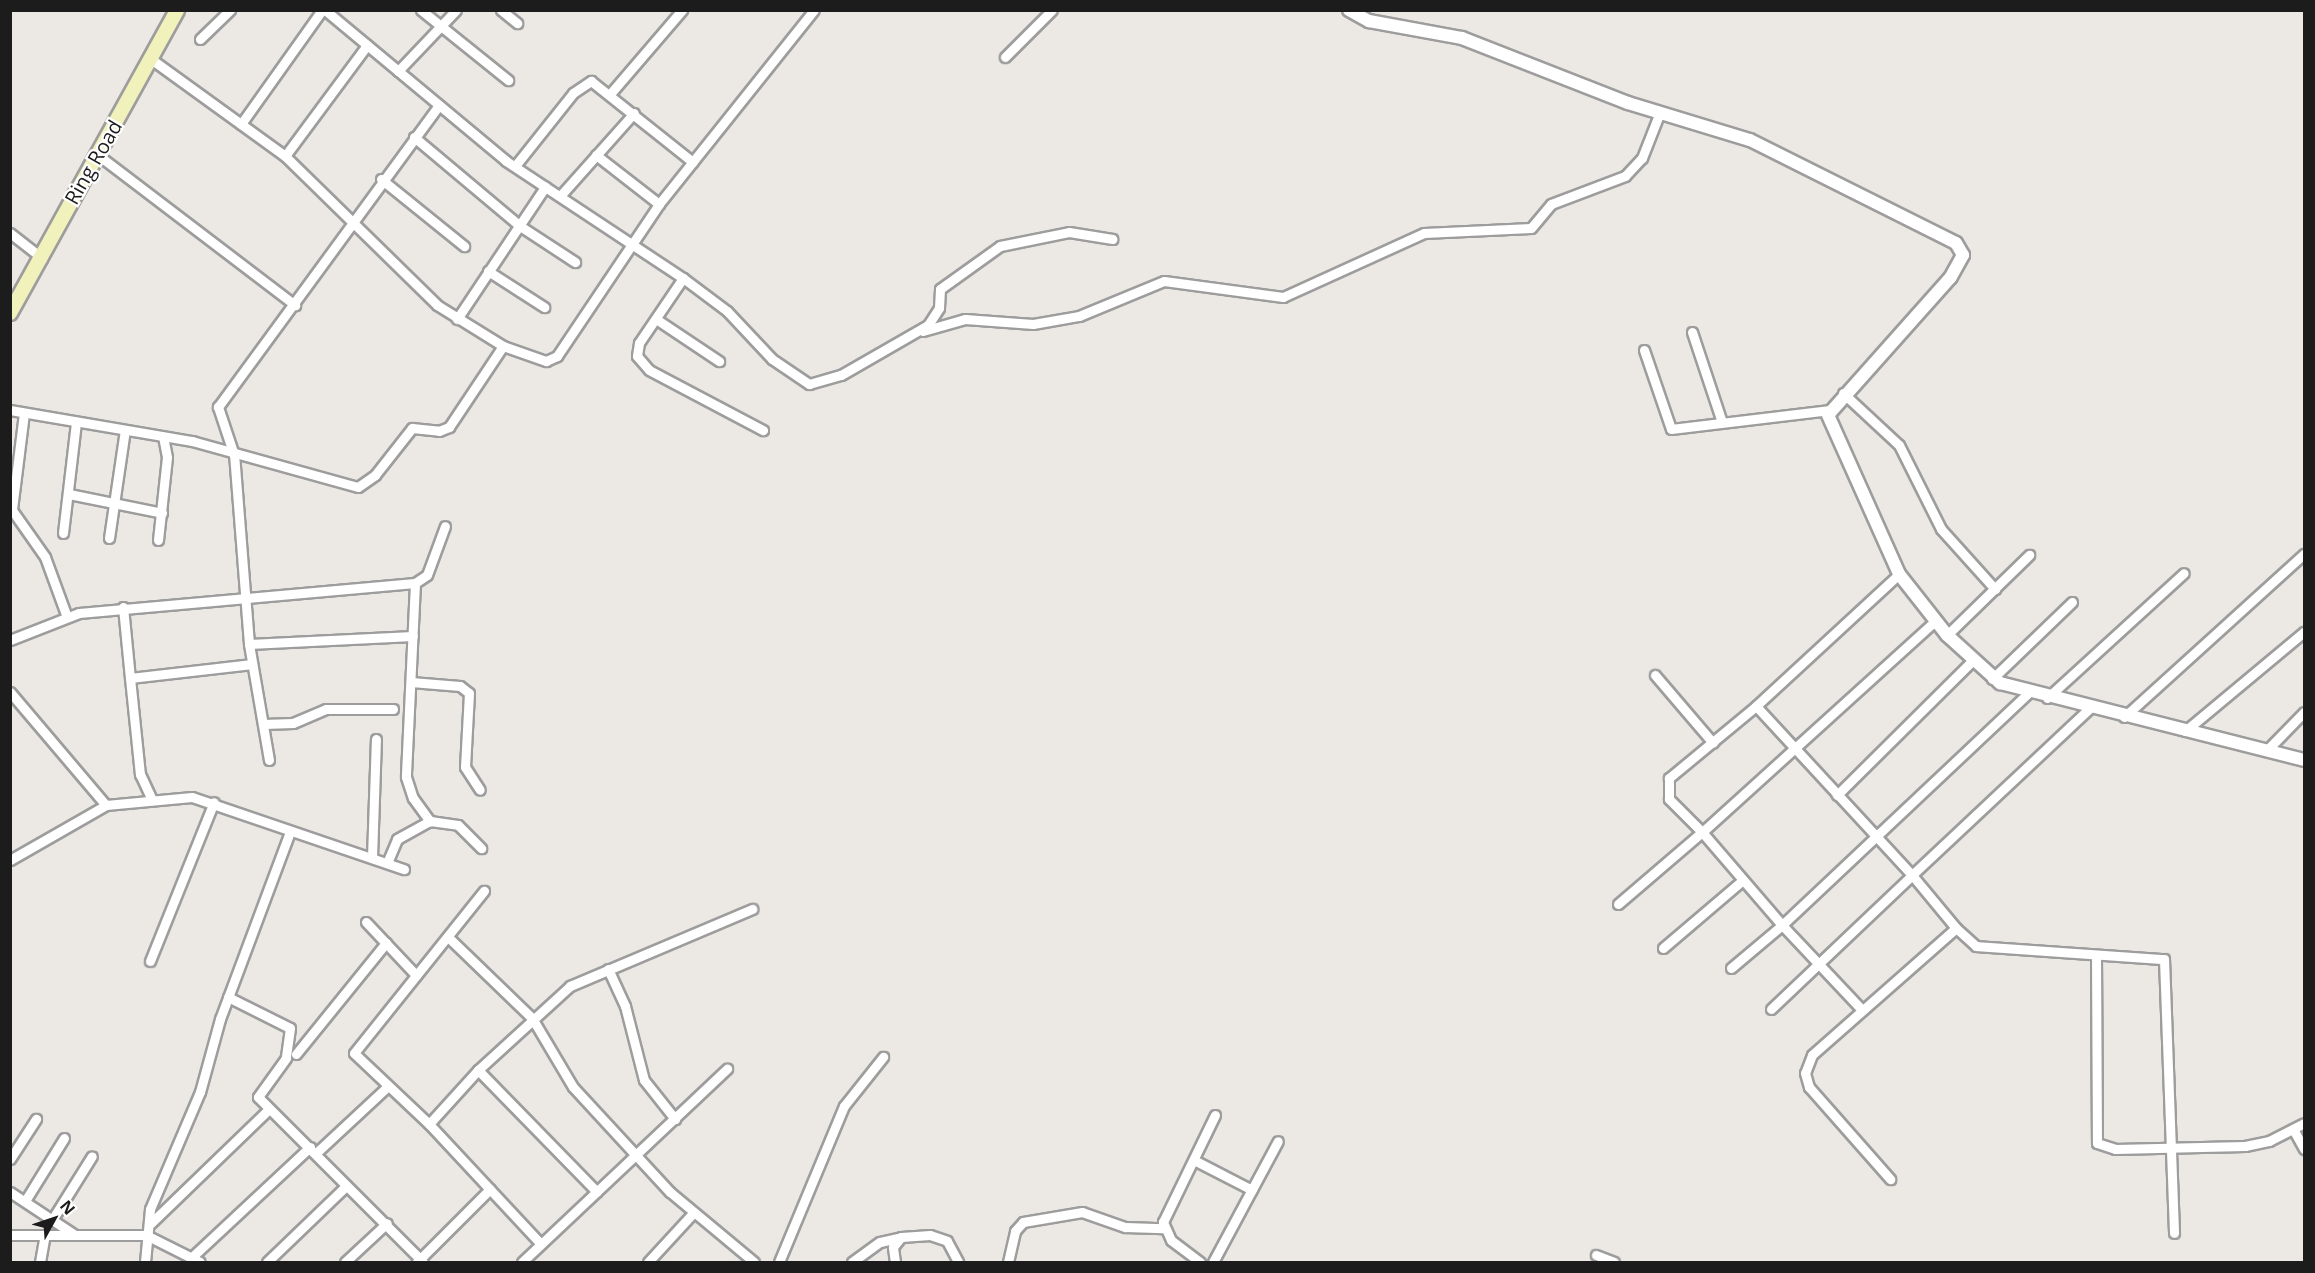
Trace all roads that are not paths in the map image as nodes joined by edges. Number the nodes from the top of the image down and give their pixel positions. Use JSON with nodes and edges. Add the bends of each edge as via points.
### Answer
{"nodes":[{"id":1,"x":177,"y":10,"type":"edge"},
{"id":2,"x":230,"y":10,"type":"edge"},
{"id":3,"x":324,"y":10,"type":"edge"},
{"id":4,"x":421,"y":10,"type":"edge"},
{"id":5,"x":456,"y":10,"type":"edge"},
{"id":6,"x":501,"y":10,"type":"edge"},
{"id":7,"x":682,"y":10,"type":"edge"},
{"id":8,"x":814,"y":10,"type":"edge"},
{"id":9,"x":1052,"y":10,"type":"edge"},
{"id":10,"x":1348,"y":10,"type":"edge"},
{"id":11,"x":517,"y":23,"type":"dead end"},
{"id":12,"x":441,"y":28,"type":"junction"},
{"id":13,"x":200,"y":39,"type":"dead end"},
{"id":14,"x":367,"y":45,"type":"junction"},
{"id":15,"x":1005,"y":57,"type":"dead end"},
{"id":16,"x":151,"y":59,"type":"junction"},
{"id":17,"x":398,"y":71,"type":"junction"},
{"id":18,"x":508,"y":80,"type":"dead end"},
{"id":19,"x":610,"y":94,"type":"junction"},
{"id":20,"x":439,"y":105,"type":"junction"},
{"id":21,"x":1660,"y":112,"type":"junction"},
{"id":22,"x":634,"y":113,"type":"junction"},
{"id":23,"x":241,"y":124,"type":"junction"},
{"id":24,"x":414,"y":137,"type":"junction"},
{"id":25,"x":98,"y":155,"type":"junction"},
{"id":26,"x":596,"y":155,"type":"junction"},
{"id":27,"x":285,"y":156,"type":"junction"},
{"id":28,"x":693,"y":162,"type":"junction"},
{"id":29,"x":514,"y":166,"type":"junction"},
{"id":30,"x":381,"y":179,"type":"junction"},
{"id":31,"x":545,"y":187,"type":"junction"},
{"id":32,"x":561,"y":196,"type":"junction"},
{"id":33,"x":659,"y":204,"type":"junction"},
{"id":34,"x":350,"y":220,"type":"junction"},
{"id":35,"x":520,"y":226,"type":"junction"},
{"id":36,"x":10,"y":233,"type":"edge"},
{"id":37,"x":1112,"y":239,"type":"dead end"},
{"id":38,"x":632,"y":243,"type":"junction"},
{"id":39,"x":464,"y":246,"type":"dead end"},
{"id":40,"x":42,"y":258,"type":"junction"},
{"id":41,"x":575,"y":262,"type":"dead end"},
{"id":42,"x":488,"y":271,"type":"junction"},
{"id":43,"x":683,"y":278,"type":"junction"},
{"id":44,"x":15,"y":295,"type":"edge"},
{"id":45,"x":295,"y":306,"type":"junction"},
{"id":46,"x":544,"y":307,"type":"dead end"},
{"id":47,"x":10,"y":313,"type":"edge"},
{"id":48,"x":457,"y":319,"type":"junction"},
{"id":49,"x":656,"y":319,"type":"junction"},
{"id":50,"x":918,"y":332,"type":"junction"},
{"id":51,"x":1692,"y":332,"type":"dead end"},
{"id":52,"x":503,"y":346,"type":"junction"},
{"id":53,"x":1644,"y":350,"type":"dead end"},
{"id":54,"x":719,"y":361,"type":"dead end"},
{"id":55,"x":1843,"y":393,"type":"junction"},
{"id":56,"x":10,"y":410,"type":"edge"},
{"id":57,"x":1830,"y":410,"type":"junction"},
{"id":58,"x":24,"y":413,"type":"junction"},
{"id":59,"x":1721,"y":419,"type":"junction"},
{"id":60,"x":76,"y":422,"type":"junction"},
{"id":61,"x":125,"y":430,"type":"junction"},
{"id":62,"x":763,"y":430,"type":"dead end"},
{"id":63,"x":164,"y":436,"type":"junction"},
{"id":64,"x":234,"y":455,"type":"junction"},
{"id":65,"x":69,"y":494,"type":"junction"},
{"id":66,"x":114,"y":505,"type":"junction"},
{"id":67,"x":162,"y":513,"type":"junction"},
{"id":68,"x":445,"y":526,"type":"dead end"},
{"id":69,"x":63,"y":533,"type":"dead end"},
{"id":70,"x":108,"y":538,"type":"dead end"},
{"id":71,"x":158,"y":540,"type":"dead end"},
{"id":72,"x":2304,"y":554,"type":"edge"},
{"id":73,"x":2029,"y":555,"type":"dead end"},
{"id":74,"x":2184,"y":573,"type":"dead end"},
{"id":75,"x":1899,"y":574,"type":"junction"},
{"id":76,"x":415,"y":583,"type":"junction"},
{"id":77,"x":1995,"y":589,"type":"junction"},
{"id":78,"x":246,"y":595,"type":"junction"},
{"id":79,"x":2072,"y":602,"type":"dead end"},
{"id":80,"x":123,"y":607,"type":"junction"},
{"id":81,"x":67,"y":617,"type":"junction"},
{"id":82,"x":1935,"y":621,"type":"junction"},
{"id":83,"x":2304,"y":632,"type":"edge"},
{"id":84,"x":1947,"y":635,"type":"junction"},
{"id":85,"x":413,"y":636,"type":"junction"},
{"id":86,"x":10,"y":640,"type":"edge"},
{"id":87,"x":249,"y":644,"type":"junction"},
{"id":88,"x":1972,"y":661,"type":"junction"},
{"id":89,"x":252,"y":664,"type":"junction"},
{"id":90,"x":1655,"y":675,"type":"dead end"},
{"id":91,"x":130,"y":678,"type":"junction"},
{"id":92,"x":1992,"y":679,"type":"junction"},
{"id":93,"x":411,"y":682,"type":"junction"},
{"id":94,"x":11,"y":693,"type":"edge"},
{"id":95,"x":2028,"y":693,"type":"junction"},
{"id":96,"x":2047,"y":698,"type":"junction"},
{"id":97,"x":1756,"y":706,"type":"junction"},
{"id":98,"x":2090,"y":708,"type":"junction"},
{"id":99,"x":393,"y":709,"type":"dead end"},
{"id":100,"x":2304,"y":712,"type":"edge"},
{"id":101,"x":2124,"y":717,"type":"junction"},
{"id":102,"x":263,"y":724,"type":"junction"},
{"id":103,"x":2185,"y":731,"type":"junction"},
{"id":104,"x":376,"y":740,"type":"dead end"},
{"id":105,"x":1713,"y":743,"type":"junction"},
{"id":106,"x":1795,"y":749,"type":"junction"},
{"id":107,"x":2266,"y":751,"type":"junction"},
{"id":108,"x":269,"y":760,"type":"dead end"},
{"id":109,"x":2304,"y":760,"type":"edge"},
{"id":110,"x":480,"y":790,"type":"dead end"},
{"id":111,"x":1837,"y":795,"type":"junction"},
{"id":112,"x":152,"y":800,"type":"junction"},
{"id":113,"x":214,"y":802,"type":"junction"},
{"id":114,"x":106,"y":805,"type":"junction"},
{"id":115,"x":430,"y":821,"type":"junction"},
{"id":116,"x":290,"y":832,"type":"junction"},
{"id":117,"x":1702,"y":832,"type":"junction"},
{"id":118,"x":1875,"y":835,"type":"junction"},
{"id":119,"x":481,"y":848,"type":"dead end"},
{"id":120,"x":372,"y":858,"type":"junction"},
{"id":121,"x":10,"y":861,"type":"edge"},
{"id":122,"x":387,"y":863,"type":"junction"},
{"id":123,"x":404,"y":869,"type":"dead end"},
{"id":124,"x":1912,"y":875,"type":"junction"},
{"id":125,"x":1743,"y":880,"type":"junction"},
{"id":126,"x":484,"y":891,"type":"dead end"},
{"id":127,"x":1618,"y":904,"type":"dead end"},
{"id":128,"x":752,"y":909,"type":"dead end"},
{"id":129,"x":366,"y":922,"type":"dead end"},
{"id":130,"x":1782,"y":924,"type":"junction"},
{"id":131,"x":1956,"y":928,"type":"junction"},
{"id":132,"x":448,"y":936,"type":"junction"},
{"id":133,"x":386,"y":944,"type":"junction"},
{"id":134,"x":1663,"y":948,"type":"dead end"},
{"id":135,"x":2096,"y":955,"type":"junction"},
{"id":136,"x":150,"y":961,"type":"dead end"},
{"id":137,"x":1819,"y":965,"type":"junction"},
{"id":138,"x":1731,"y":968,"type":"dead end"},
{"id":139,"x":608,"y":969,"type":"junction"},
{"id":140,"x":416,"y":975,"type":"junction"},
{"id":141,"x":228,"y":997,"type":"junction"},
{"id":142,"x":1771,"y":1009,"type":"dead end"},
{"id":143,"x":1862,"y":1010,"type":"junction"},
{"id":144,"x":532,"y":1018,"type":"junction"},
{"id":145,"x":297,"y":1054,"type":"dead end"},
{"id":146,"x":883,"y":1057,"type":"dead end"},
{"id":147,"x":727,"y":1069,"type":"dead end"},
{"id":148,"x":477,"y":1070,"type":"junction"},
{"id":149,"x":388,"y":1086,"type":"junction"},
{"id":150,"x":269,"y":1109,"type":"junction"},
{"id":151,"x":1215,"y":1115,"type":"dead end"},
{"id":152,"x":36,"y":1119,"type":"dead end"},
{"id":153,"x":675,"y":1119,"type":"junction"},
{"id":154,"x":2304,"y":1123,"type":"edge"},
{"id":155,"x":429,"y":1124,"type":"junction"},
{"id":156,"x":2293,"y":1129,"type":"junction"},
{"id":157,"x":64,"y":1138,"type":"dead end"},
{"id":158,"x":1278,"y":1142,"type":"dead end"},
{"id":159,"x":2174,"y":1145,"type":"junction"},
{"id":160,"x":2304,"y":1149,"type":"edge"},
{"id":161,"x":313,"y":1150,"type":"junction"},
{"id":162,"x":638,"y":1154,"type":"junction"},
{"id":163,"x":92,"y":1156,"type":"dead end"},
{"id":164,"x":10,"y":1159,"type":"edge"},
{"id":165,"x":1194,"y":1160,"type":"junction"},
{"id":166,"x":1890,"y":1179,"type":"dead end"},
{"id":167,"x":346,"y":1186,"type":"junction"},
{"id":168,"x":490,"y":1189,"type":"junction"},
{"id":169,"x":1252,"y":1190,"type":"junction"},
{"id":170,"x":10,"y":1192,"type":"edge"},
{"id":171,"x":597,"y":1192,"type":"junction"},
{"id":172,"x":25,"y":1201,"type":"junction"},
{"id":173,"x":693,"y":1213,"type":"junction"},
{"id":174,"x":52,"y":1220,"type":"junction"},
{"id":175,"x":151,"y":1222,"type":"junction"},
{"id":176,"x":387,"y":1223,"type":"junction"},
{"id":177,"x":1163,"y":1228,"type":"junction"},
{"id":178,"x":2174,"y":1233,"type":"dead end"},
{"id":179,"x":10,"y":1235,"type":"edge"},
{"id":180,"x":45,"y":1235,"type":"junction"},
{"id":181,"x":75,"y":1235,"type":"junction"},
{"id":182,"x":152,"y":1236,"type":"junction"},
{"id":183,"x":901,"y":1237,"type":"junction"},
{"id":184,"x":540,"y":1243,"type":"junction"},
{"id":185,"x":1596,"y":1255,"type":"dead end"},
{"id":186,"x":197,"y":1259,"type":"edge"},
{"id":187,"x":420,"y":1262,"type":"edge"},
{"id":188,"x":40,"y":1263,"type":"edge"},
{"id":189,"x":145,"y":1263,"type":"edge"},
{"id":190,"x":267,"y":1263,"type":"edge"},
{"id":191,"x":345,"y":1263,"type":"edge"},
{"id":192,"x":522,"y":1263,"type":"edge"},
{"id":193,"x":648,"y":1263,"type":"edge"},
{"id":194,"x":754,"y":1263,"type":"edge"},
{"id":195,"x":778,"y":1263,"type":"edge"},
{"id":196,"x":852,"y":1263,"type":"edge"},
{"id":197,"x":895,"y":1263,"type":"edge"},
{"id":198,"x":958,"y":1263,"type":"edge"},
{"id":199,"x":1008,"y":1263,"type":"edge"},
{"id":200,"x":1200,"y":1263,"type":"edge"},
{"id":201,"x":1213,"y":1263,"type":"edge"},
{"id":202,"x":1614,"y":1263,"type":"edge"}],
"edges":[{"from":1,"to":16,"type":"main road","name":"Ring Road"},
{"from":2,"to":13,"type":"street"},
{"from":3,"to":14,"type":"street"},
{"from":3,"to":23,"type":"street"},
{"from":4,"to":12,"type":"street"},
{"from":5,"to":12,"type":"street"},
{"from":6,"to":11,"type":"street"},
{"from":7,"to":19,"type":"street"},
{"from":8,"to":28,"type":"street"},
{"from":9,"to":15,"type":"street"},
{"from":10,"to":21,"type":"street","via":[[1369,21],[1462,38]]},
{"from":12,"to":17,"type":"street"},
{"from":12,"to":18,"type":"street"},
{"from":14,"to":17,"type":"street"},
{"from":14,"to":27,"type":"street"},
{"from":16,"to":23,"type":"street"},
{"from":16,"to":25,"type":"main road","name":"Ring Road"},
{"from":17,"to":20,"type":"street"},
{"from":19,"to":22,"type":"street"},
{"from":19,"to":29,"type":"street","via":[[591,81],[580,86]]},
{"from":20,"to":24,"type":"street"},
{"from":20,"to":29,"type":"street"},
{"from":21,"to":50,"type":"street","via":[[1642,158],[1625,176],[1551,204],[1531,228],[1424,232],[1283,297],[1164,281],[1079,316],[1033,324],[965,319]]},
{"from":21,"to":55,"type":"street","via":[[1789,155],[1956,243],[1963,255],[1955,272]]},
{"from":22,"to":26,"type":"street"},
{"from":22,"to":28,"type":"street"},
{"from":23,"to":27,"type":"street"},
{"from":24,"to":30,"type":"street"},
{"from":24,"to":35,"type":"street"},
{"from":25,"to":40,"type":"main road","name":"Ring Road"},
{"from":25,"to":45,"type":"street"},
{"from":26,"to":32,"type":"street"},
{"from":26,"to":33,"type":"street"},
{"from":27,"to":34,"type":"street"},
{"from":28,"to":33,"type":"street"},
{"from":29,"to":31,"type":"street"},
{"from":30,"to":34,"type":"street"},
{"from":30,"to":39,"type":"street"},
{"from":31,"to":32,"type":"street"},
{"from":31,"to":35,"type":"street"},
{"from":32,"to":38,"type":"street"},
{"from":33,"to":38,"type":"street"},
{"from":34,"to":45,"type":"street"},
{"from":34,"to":48,"type":"street"},
{"from":35,"to":41,"type":"street"},
{"from":35,"to":42,"type":"street"},
{"from":36,"to":40,"type":"street"},
{"from":37,"to":50,"type":"street","via":[[1069,232],[1000,246],[940,289],[936,316]]},
{"from":38,"to":43,"type":"street"},
{"from":38,"to":52,"type":"street","via":[[557,356],[540,361]]},
{"from":40,"to":44,"type":"main road","name":"Ring Road"},
{"from":42,"to":46,"type":"street"},
{"from":42,"to":48,"type":"street"},
{"from":43,"to":49,"type":"street"},
{"from":43,"to":50,"type":"street","via":[[727,312],[772,359],[809,384],[842,375]]},
{"from":44,"to":47,"type":"main road","name":"Ring Road"},
{"from":45,"to":64,"type":"street","via":[[220,401],[217,415]]},
{"from":48,"to":52,"type":"street"},
{"from":49,"to":54,"type":"street"},
{"from":49,"to":62,"type":"street","via":[[636,351],[644,366]]},
{"from":51,"to":59,"type":"street"},
{"from":52,"to":64,"type":"street","via":[[449,427],[439,431],[412,428],[375,475],[358,487]]},
{"from":53,"to":59,"type":"street","via":[[1671,429]]},
{"from":55,"to":57,"type":"street"},
{"from":55,"to":77,"type":"street","via":[[1899,445],[1941,529]]},
{"from":56,"to":58,"type":"street"},
{"from":57,"to":59,"type":"street"},
{"from":57,"to":75,"type":"street","via":[[1830,426]]},
{"from":58,"to":60,"type":"street"},
{"from":58,"to":81,"type":"street","via":[[12,510],[45,557]]},
{"from":60,"to":61,"type":"street"},
{"from":60,"to":65,"type":"street"},
{"from":61,"to":63,"type":"street"},
{"from":61,"to":66,"type":"street"},
{"from":63,"to":64,"type":"street"},
{"from":63,"to":67,"type":"street"},
{"from":64,"to":78,"type":"street"},
{"from":65,"to":66,"type":"street"},
{"from":65,"to":69,"type":"street"},
{"from":66,"to":67,"type":"street"},
{"from":66,"to":70,"type":"street"},
{"from":67,"to":71,"type":"street"},
{"from":68,"to":76,"type":"street","via":[[427,575]]},
{"from":72,"to":101,"type":"street"},
{"from":73,"to":77,"type":"street"},
{"from":74,"to":96,"type":"street"},
{"from":75,"to":82,"type":"street"},
{"from":75,"to":97,"type":"street"},
{"from":76,"to":78,"type":"street"},
{"from":76,"to":85,"type":"street"},
{"from":77,"to":84,"type":"street"},
{"from":78,"to":80,"type":"street"},
{"from":78,"to":87,"type":"street"},
{"from":79,"to":92,"type":"street"},
{"from":80,"to":81,"type":"street"},
{"from":80,"to":91,"type":"street"},
{"from":81,"to":86,"type":"street"},
{"from":82,"to":84,"type":"street"},
{"from":82,"to":106,"type":"street"},
{"from":83,"to":103,"type":"street"},
{"from":84,"to":88,"type":"street"},
{"from":85,"to":87,"type":"street"},
{"from":85,"to":93,"type":"street"},
{"from":87,"to":89,"type":"street"},
{"from":88,"to":92,"type":"street"},
{"from":88,"to":111,"type":"street"},
{"from":89,"to":91,"type":"street"},
{"from":89,"to":102,"type":"street"},
{"from":90,"to":105,"type":"street"},
{"from":91,"to":112,"type":"street","via":[[140,774]]},
{"from":92,"to":95,"type":"street"},
{"from":93,"to":110,"type":"street","via":[[460,686],[469,693],[465,767]]},
{"from":93,"to":115,"type":"street","via":[[406,777],[412,798]]},
{"from":94,"to":114,"type":"street"},
{"from":95,"to":96,"type":"street"},
{"from":95,"to":118,"type":"street"},
{"from":96,"to":98,"type":"street"},
{"from":97,"to":105,"type":"street"},
{"from":97,"to":106,"type":"street"},
{"from":98,"to":101,"type":"street"},
{"from":98,"to":124,"type":"street"},
{"from":99,"to":102,"type":"street","via":[[326,708],[293,723]]},
{"from":100,"to":107,"type":"street"},
{"from":101,"to":103,"type":"street"},
{"from":102,"to":108,"type":"street"},
{"from":103,"to":107,"type":"street"},
{"from":104,"to":120,"type":"street"},
{"from":105,"to":117,"type":"street","via":[[1669,778],[1665,789]]},
{"from":106,"to":111,"type":"street"},
{"from":106,"to":117,"type":"street"},
{"from":107,"to":109,"type":"street"},
{"from":111,"to":118,"type":"street"},
{"from":112,"to":113,"type":"street","via":[[192,797]]},
{"from":112,"to":114,"type":"street"},
{"from":113,"to":116,"type":"street"},
{"from":113,"to":136,"type":"street"},
{"from":114,"to":121,"type":"street"},
{"from":115,"to":119,"type":"street","via":[[458,825]]},
{"from":115,"to":122,"type":"street","via":[[397,839]]},
{"from":116,"to":120,"type":"street"},
{"from":116,"to":141,"type":"street"},
{"from":117,"to":125,"type":"street"},
{"from":117,"to":127,"type":"street"},
{"from":118,"to":124,"type":"street"},
{"from":118,"to":130,"type":"street"},
{"from":120,"to":122,"type":"street"},
{"from":122,"to":123,"type":"street"},
{"from":124,"to":131,"type":"street"},
{"from":124,"to":137,"type":"street"},
{"from":125,"to":130,"type":"street"},
{"from":125,"to":134,"type":"street"},
{"from":126,"to":132,"type":"street"},
{"from":128,"to":139,"type":"street"},
{"from":129,"to":133,"type":"street"},
{"from":130,"to":137,"type":"street"},
{"from":130,"to":138,"type":"street"},
{"from":131,"to":135,"type":"street","via":[[1976,946]]},
{"from":131,"to":143,"type":"street"},
{"from":132,"to":140,"type":"street"},
{"from":132,"to":144,"type":"street"},
{"from":133,"to":140,"type":"street"},
{"from":133,"to":145,"type":"street"},
{"from":135,"to":159,"type":"street","via":[[2155,956],[2168,967]]},
{"from":135,"to":159,"type":"street","via":[[2097,1143],[2115,1149]]},
{"from":137,"to":142,"type":"street"},
{"from":137,"to":143,"type":"street"},
{"from":139,"to":144,"type":"street","via":[[570,986]]},
{"from":139,"to":153,"type":"street","via":[[625,1006],[644,1080]]},
{"from":140,"to":149,"type":"street","via":[[354,1053]]},
{"from":141,"to":150,"type":"street","via":[[290,1028],[286,1058],[258,1097]]},
{"from":141,"to":175,"type":"street","via":[[200,1092],[150,1209]]},
{"from":143,"to":166,"type":"street","via":[[1812,1055],[1805,1073],[1809,1087]]},
{"from":144,"to":148,"type":"street"},
{"from":144,"to":162,"type":"street","via":[[573,1087]]},
{"from":146,"to":195,"type":"street","via":[[844,1106]]},
{"from":147,"to":153,"type":"street"},
{"from":148,"to":155,"type":"street"},
{"from":148,"to":171,"type":"street"},
{"from":149,"to":155,"type":"street"},
{"from":149,"to":161,"type":"street"},
{"from":150,"to":161,"type":"street"},
{"from":150,"to":175,"type":"street"},
{"from":151,"to":165,"type":"street"},
{"from":152,"to":164,"type":"street"},
{"from":153,"to":162,"type":"street"},
{"from":154,"to":156,"type":"street"},
{"from":155,"to":168,"type":"street"},
{"from":156,"to":159,"type":"street","via":[[2258,1144]]},
{"from":156,"to":160,"type":"street"},
{"from":157,"to":172,"type":"street"},
{"from":158,"to":169,"type":"street"},
{"from":159,"to":178,"type":"street"},
{"from":161,"to":167,"type":"street"},
{"from":161,"to":186,"type":"street"},
{"from":162,"to":171,"type":"street"},
{"from":162,"to":173,"type":"street"},
{"from":163,"to":174,"type":"street"},
{"from":165,"to":169,"type":"street"},
{"from":165,"to":177,"type":"street"},
{"from":167,"to":176,"type":"street"},
{"from":167,"to":190,"type":"street"},
{"from":168,"to":184,"type":"street"},
{"from":168,"to":187,"type":"street"},
{"from":169,"to":201,"type":"street"},
{"from":170,"to":172,"type":"street"},
{"from":171,"to":184,"type":"street"},
{"from":172,"to":174,"type":"street"},
{"from":173,"to":193,"type":"street"},
{"from":173,"to":194,"type":"street"},
{"from":174,"to":181,"type":"street"},
{"from":175,"to":182,"type":"street"},
{"from":176,"to":187,"type":"street"},
{"from":176,"to":191,"type":"street"},
{"from":177,"to":199,"type":"street","via":[[1125,1227],[1082,1212],[1023,1222],[1015,1231]]},
{"from":177,"to":200,"type":"street"},
{"from":179,"to":180,"type":"street"},
{"from":180,"to":181,"type":"street"},
{"from":180,"to":188,"type":"street"},
{"from":181,"to":182,"type":"street"},
{"from":182,"to":186,"type":"street"},
{"from":182,"to":189,"type":"street"},
{"from":183,"to":196,"type":"street","via":[[880,1242]]},
{"from":183,"to":197,"type":"street","via":[[893,1247]]},
{"from":183,"to":198,"type":"street","via":[[940,1236]]},
{"from":184,"to":192,"type":"street"},
{"from":185,"to":202,"type":"street"}]}
